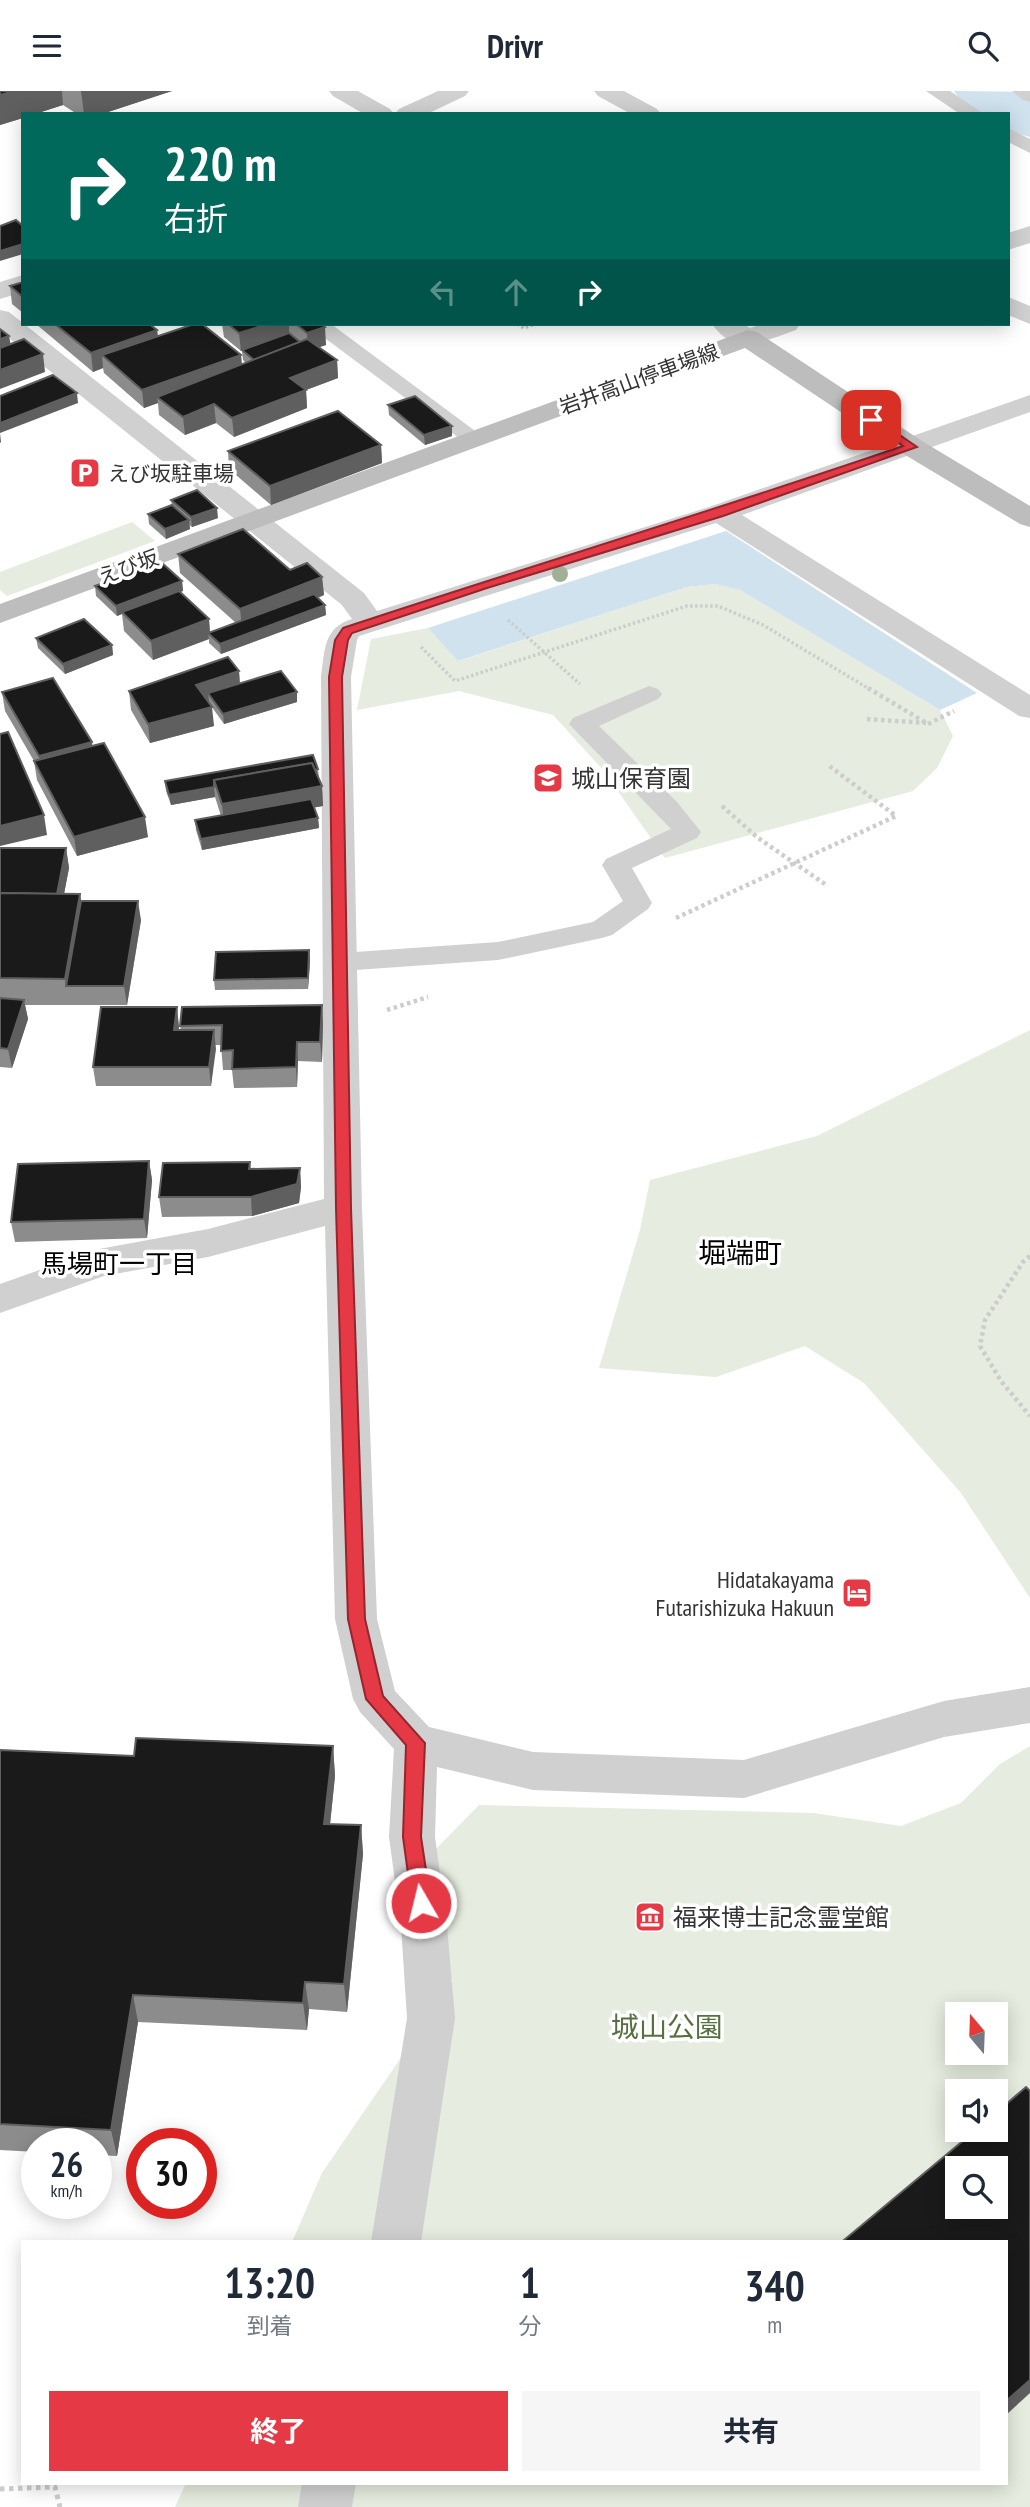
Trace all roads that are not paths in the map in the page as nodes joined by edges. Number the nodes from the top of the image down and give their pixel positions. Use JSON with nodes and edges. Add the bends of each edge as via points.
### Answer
{"nodes":[{"id":1,"x":341,"y":91,"type":"edge"},
{"id":2,"x":457,"y":91,"type":"edge"},
{"id":3,"x":606,"y":91,"type":"edge"},
{"id":4,"x":936,"y":91,"type":"edge"},
{"id":5,"x":1022,"y":91,"type":"edge"},
{"id":6,"x":1030,"y":96,"type":"edge"},
{"id":7,"x":378,"y":112,"type":"edge"},
{"id":8,"x":411,"y":112,"type":"edge"},
{"id":9,"x":645,"y":112,"type":"edge"},
{"id":10,"x":971,"y":112,"type":"edge"},
{"id":11,"x":1010,"y":135,"type":"edge"},
{"id":12,"x":1030,"y":147,"type":"edge"},
{"id":13,"x":1030,"y":234,"type":"edge"},
{"id":14,"x":1010,"y":241,"type":"edge"},
{"id":15,"x":21,"y":284,"type":"edge"},
{"id":16,"x":0,"y":291,"type":"edge"},
{"id":17,"x":1010,"y":306,"type":"edge"},
{"id":18,"x":1030,"y":316,"type":"edge"},
{"id":19,"x":0,"y":318,"type":"edge"},
{"id":20,"x":320,"y":326,"type":"edge"},
{"id":21,"x":773,"y":326,"type":"edge"},
{"id":22,"x":737,"y":331,"type":"edge"},
{"id":23,"x":1030,"y":403,"type":"edge"},
{"id":24,"x":475,"y":439,"type":"junction"},
{"id":25,"x":912,"y":447,"type":"junction"},
{"id":26,"x":719,"y":513,"type":"junction"},
{"id":27,"x":1030,"y":518,"type":"edge"},
{"id":28,"x":256,"y":520,"type":"junction"},
{"id":29,"x":0,"y":614,"type":"edge"},
{"id":30,"x":381,"y":619,"type":"junction"},
{"id":31,"x":649,"y":694,"type":"dead end"},
{"id":32,"x":1030,"y":709,"type":"edge"},
{"id":33,"x":341,"y":963,"type":"junction"},
{"id":34,"x":343,"y":1208,"type":"junction"},
{"id":35,"x":0,"y":1299,"type":"edge"},
{"id":36,"x":1030,"y":1705,"type":"edge"},
{"id":37,"x":415,"y":1743,"type":"junction"},
{"id":38,"x":396,"y":2240,"type":"edge"},
{"id":39,"x":329,"y":2485,"type":"edge"},
{"id":40,"x":325,"y":2507,"type":"edge"}],
"edges":[{"from":1,"to":7,"type":"street"},
{"from":2,"to":8,"type":"street"},
{"from":3,"to":9,"type":"street"},
{"from":4,"to":10,"type":"lane"},
{"from":5,"to":6,"type":"lane"},
{"from":11,"to":12,"type":"lane"},
{"from":13,"to":14,"type":"street"},
{"from":15,"to":16,"type":"street"},
{"from":17,"to":18,"type":"street"},
{"from":19,"to":28,"type":"street"},
{"from":20,"to":24,"type":"lane"},
{"from":21,"to":22,"type":"street"},
{"from":22,"to":24,"type":"main road","name":"岩井高山停車場線"},
{"from":22,"to":25,"type":"main road","name":"岩井高山停車場線"},
{"from":23,"to":25,"type":"street"},
{"from":24,"to":28,"type":"main road","name":"岩井高山停車場線"},
{"from":25,"to":26,"type":"street"},
{"from":25,"to":27,"type":"main road","name":"岩井高山停車場線"},
{"from":26,"to":30,"type":"street"},
{"from":26,"to":32,"type":"street"},
{"from":28,"to":29,"type":"main road","name":"えび坂"},
{"from":28,"to":30,"type":"street"},
{"from":30,"to":33,"type":"street","via":[[348,630],[336,677]]},
{"from":31,"to":33,"type":"lane","via":[[582,724],[688,832],[616,865],[638,903],[601,929],[498,951]]},
{"from":33,"to":34,"type":"street"},
{"from":34,"to":35,"type":"street","via":[[208,1243],[99,1263]]},
{"from":34,"to":37,"type":"street","via":[[356,1619],[375,1699]]},
{"from":36,"to":37,"type":"street","via":[[944,1719],[744,1779],[533,1771]]},
{"from":37,"to":38,"type":"street","via":[[412,1837],[431,2018]]},
{"from":39,"to":40,"type":"street"}]}
